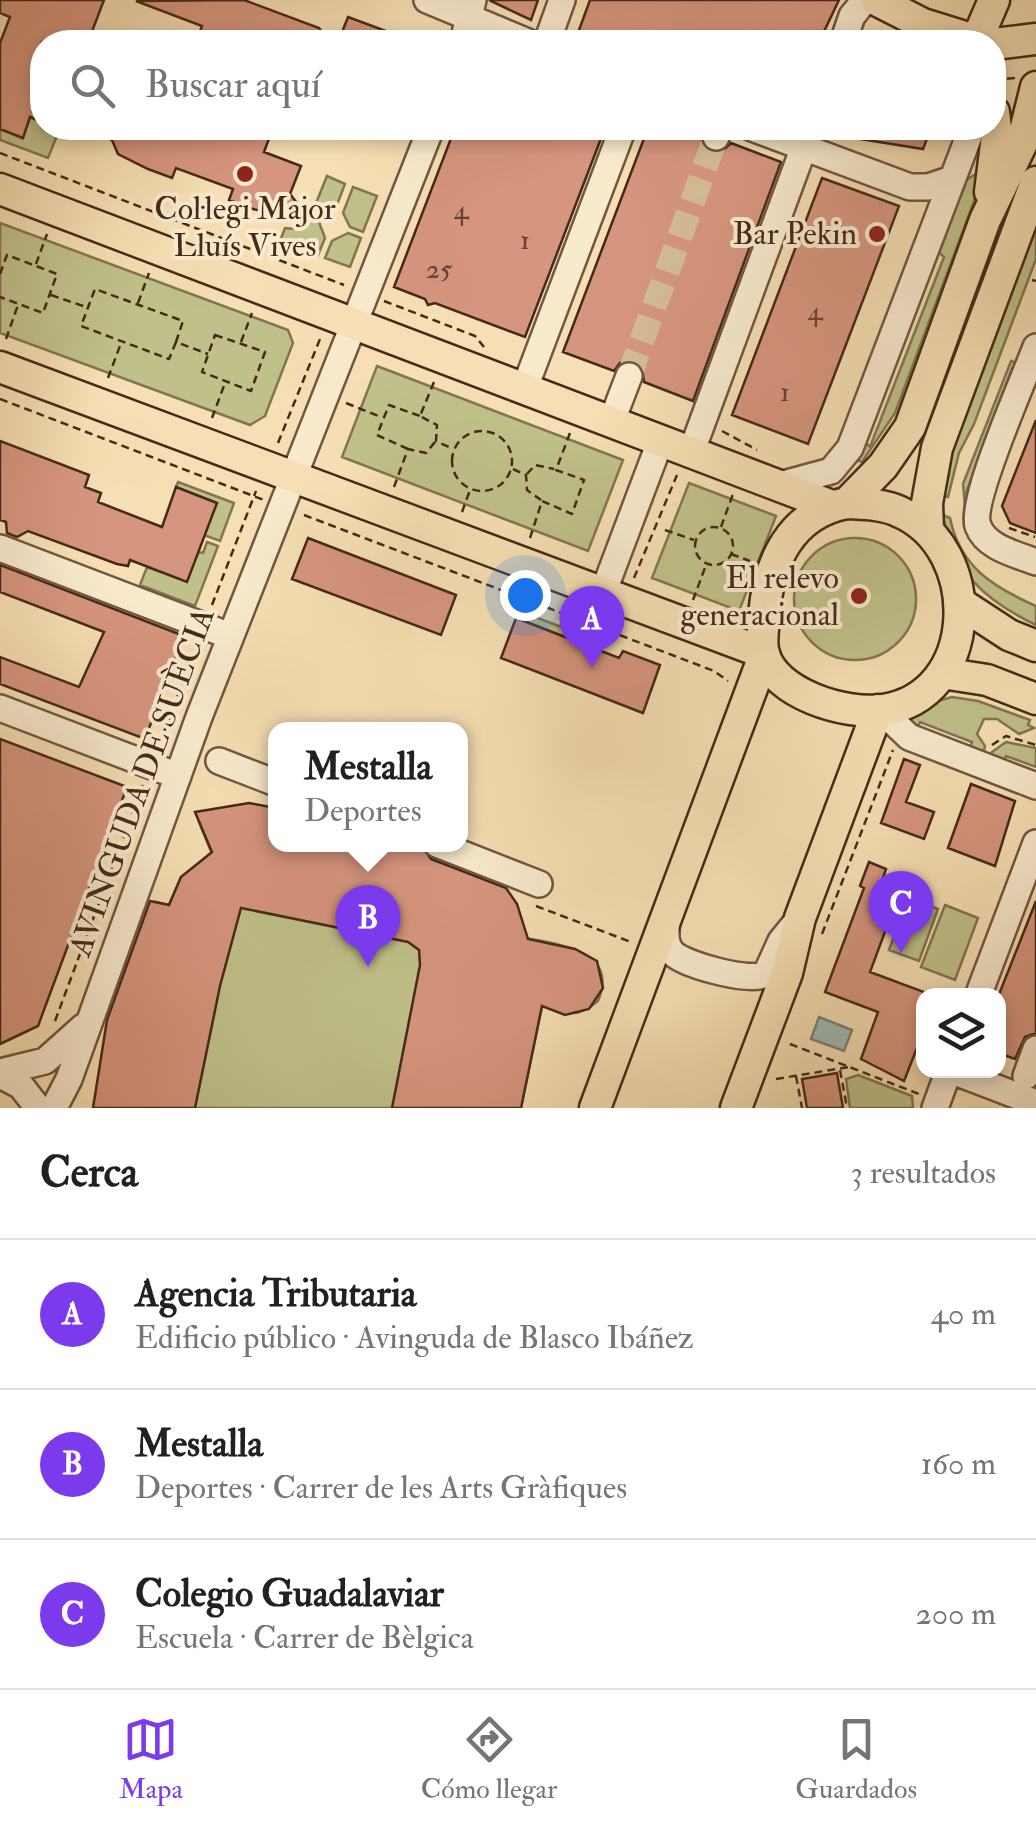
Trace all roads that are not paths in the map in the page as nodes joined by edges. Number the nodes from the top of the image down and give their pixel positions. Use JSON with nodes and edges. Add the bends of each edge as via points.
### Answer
{"nodes":[{"id":1,"x":427,"y":0,"type":"edge"},
{"id":2,"x":562,"y":0,"type":"edge"},
{"id":3,"x":865,"y":0,"type":"edge"},
{"id":4,"x":876,"y":0,"type":"edge"},
{"id":5,"x":994,"y":0,"type":"edge"},
{"id":6,"x":468,"y":20,"type":"edge"},
{"id":7,"x":495,"y":30,"type":"edge"},
{"id":8,"x":551,"y":30,"type":"edge"},
{"id":9,"x":847,"y":30,"type":"edge"},
{"id":10,"x":942,"y":30,"type":"edge"},
{"id":11,"x":982,"y":30,"type":"edge"},
{"id":12,"x":1036,"y":39,"type":"edge"},
{"id":13,"x":1006,"y":43,"type":"edge"},
{"id":14,"x":1036,"y":87,"type":"edge"},
{"id":15,"x":425,"y":140,"type":"edge"},
{"id":16,"x":618,"y":140,"type":"edge"},
{"id":17,"x":807,"y":140,"type":"edge"},
{"id":18,"x":814,"y":140,"type":"edge"},
{"id":19,"x":967,"y":140,"type":"edge"},
{"id":20,"x":996,"y":140,"type":"edge"},
{"id":21,"x":952,"y":179,"type":"junction"},
{"id":22,"x":0,"y":189,"type":"edge"},
{"id":23,"x":1032,"y":197,"type":"edge"},
{"id":24,"x":986,"y":220,"type":"junction"},
{"id":25,"x":345,"y":321,"type":"junction"},
{"id":26,"x":1036,"y":347,"type":"edge"},
{"id":27,"x":3,"y":353,"type":"edge"},
{"id":28,"x":629,"y":376,"type":"tunnel mouth"},
{"id":29,"x":524,"y":390,"type":"junction"},
{"id":30,"x":612,"y":423,"type":"junction"},
{"id":31,"x":660,"y":442,"type":"junction"},
{"id":32,"x":693,"y":455,"type":"junction"},
{"id":33,"x":776,"y":486,"type":"junction"},
{"id":34,"x":274,"y":488,"type":"junction"},
{"id":35,"x":839,"y":504,"type":"junction"},
{"id":36,"x":928,"y":532,"type":"junction"},
{"id":37,"x":0,"y":548,"type":"edge"},
{"id":38,"x":1036,"y":562,"type":"edge"},
{"id":39,"x":614,"y":597,"type":"junction"},
{"id":40,"x":960,"y":602,"type":"junction"},
{"id":41,"x":230,"y":636,"type":"junction"},
{"id":42,"x":1036,"y":646,"type":"edge"},
{"id":43,"x":764,"y":655,"type":"junction"},
{"id":44,"x":942,"y":674,"type":"junction"},
{"id":45,"x":1036,"y":699,"type":"edge"},
{"id":46,"x":0,"y":708,"type":"edge"},
{"id":47,"x":880,"y":710,"type":"junction"},
{"id":48,"x":218,"y":761,"type":"dead end"},
{"id":49,"x":178,"y":776,"type":"junction"},
{"id":50,"x":268,"y":780,"type":"edge"},
{"id":51,"x":1036,"y":786,"type":"edge"},
{"id":52,"x":1036,"y":843,"type":"edge"},
{"id":53,"x":457,"y":852,"type":"edge"},
{"id":54,"x":539,"y":884,"type":"road end"},
{"id":55,"x":667,"y":908,"type":"junction"},
{"id":56,"x":800,"y":918,"type":"junction"},
{"id":57,"x":981,"y":988,"type":"edge"},
{"id":58,"x":87,"y":1023,"type":"junction"},
{"id":59,"x":1036,"y":1050,"type":"edge"},
{"id":60,"x":0,"y":1074,"type":"edge"},
{"id":61,"x":1026,"y":1076,"type":"dead end"},
{"id":62,"x":945,"y":1078,"type":"edge"},
{"id":63,"x":971,"y":1078,"type":"edge"},
{"id":64,"x":929,"y":1102,"type":"edge"},
{"id":65,"x":1036,"y":1103,"type":"edge"},
{"id":66,"x":38,"y":1108,"type":"edge"},
{"id":67,"x":54,"y":1108,"type":"edge"},
{"id":68,"x":595,"y":1108,"type":"edge"},
{"id":69,"x":736,"y":1108,"type":"edge"}],
"edges":[{"from":1,"to":6,"type":"street"},
{"from":2,"to":8,"type":"street"},
{"from":3,"to":9,"type":"street"},
{"from":4,"to":10,"type":"main road"},
{"from":5,"to":11,"type":"main road"},
{"from":6,"to":7,"type":"street"},
{"from":12,"to":13,"type":"main road"},
{"from":14,"to":24,"type":"main road","via":[[1022,143]]},
{"from":15,"to":25,"type":"street","name":"AVINGUDA DE SUÈCIA"},
{"from":16,"to":29,"type":"street"},
{"from":17,"to":32,"type":"street"},
{"from":18,"to":21,"type":"street","via":[[910,188]]},
{"from":19,"to":21,"type":"street"},
{"from":20,"to":24,"type":"main road"},
{"from":21,"to":33,"type":"street","via":[[850,448],[831,471]]},
{"from":22,"to":25,"type":"main road"},
{"from":23,"to":36,"type":"main road","via":[[937,448],[926,503]]},
{"from":24,"to":35,"type":"main road","via":[[910,427],[883,466]]},
{"from":25,"to":29,"type":"main road"},
{"from":25,"to":34,"type":"street","name":"AVINGUDA DE SUÈCIA","via":[[326,396]]},
{"from":26,"to":38,"type":"street","via":[[979,501],[978,526],[995,546]]},
{"from":27,"to":34,"type":"main road"},
{"from":28,"to":30,"type":"street"},
{"from":29,"to":30,"type":"main road"},
{"from":30,"to":31,"type":"main road"},
{"from":31,"to":32,"type":"main road"},
{"from":31,"to":39,"type":"street"},
{"from":32,"to":33,"type":"main road"},
{"from":33,"to":35,"type":"main road"},
{"from":34,"to":39,"type":"main road"},
{"from":34,"to":41,"type":"street","name":"AVINGUDA DE SUÈCIA"},
{"from":35,"to":36,"type":"main road","via":[[900,512]]},
{"from":35,"to":43,"type":"main road","via":[[804,521],[777,557],[767,587]]},
{"from":36,"to":40,"type":"main road","via":[[950,568]]},
{"from":37,"to":41,"type":"street"},
{"from":39,"to":43,"type":"main road"},
{"from":40,"to":42,"type":"main road"},
{"from":40,"to":44,"type":"main road","via":[[959,639]]},
{"from":41,"to":49,"type":"street","name":"AVINGUDA DE SUÈCIA"},
{"from":43,"to":47,"type":"main road","via":[[801,693]]},
{"from":43,"to":55,"type":"main road"},
{"from":44,"to":45,"type":"main road","via":[[987,680]]},
{"from":44,"to":47,"type":"main road","via":[[914,699]]},
{"from":46,"to":49,"type":"street"},
{"from":47,"to":51,"type":"street","via":[[910,737]]},
{"from":47,"to":56,"type":"main road"},
{"from":48,"to":50,"type":"street"},
{"from":49,"to":58,"type":"street","name":"AVINGUDA DE SUÈCIA"},
{"from":52,"to":57,"type":"street"},
{"from":53,"to":54,"type":"street"},
{"from":55,"to":56,"type":"street","via":[[666,942],[675,955],[748,980],[766,974],[780,941]]},
{"from":55,"to":68,"type":"main road"},
{"from":56,"to":69,"type":"main road","via":[[787,973]]},
{"from":58,"to":60,"type":"street","via":[[46,1061]]},
{"from":58,"to":67,"type":"street","name":"AVINGUDA DE SUÈCIA"},
{"from":59,"to":61,"type":"street"},
{"from":60,"to":66,"type":"street","via":[[21,1086]]},
{"from":62,"to":64,"type":"street"},
{"from":63,"to":65,"type":"street"}]}
